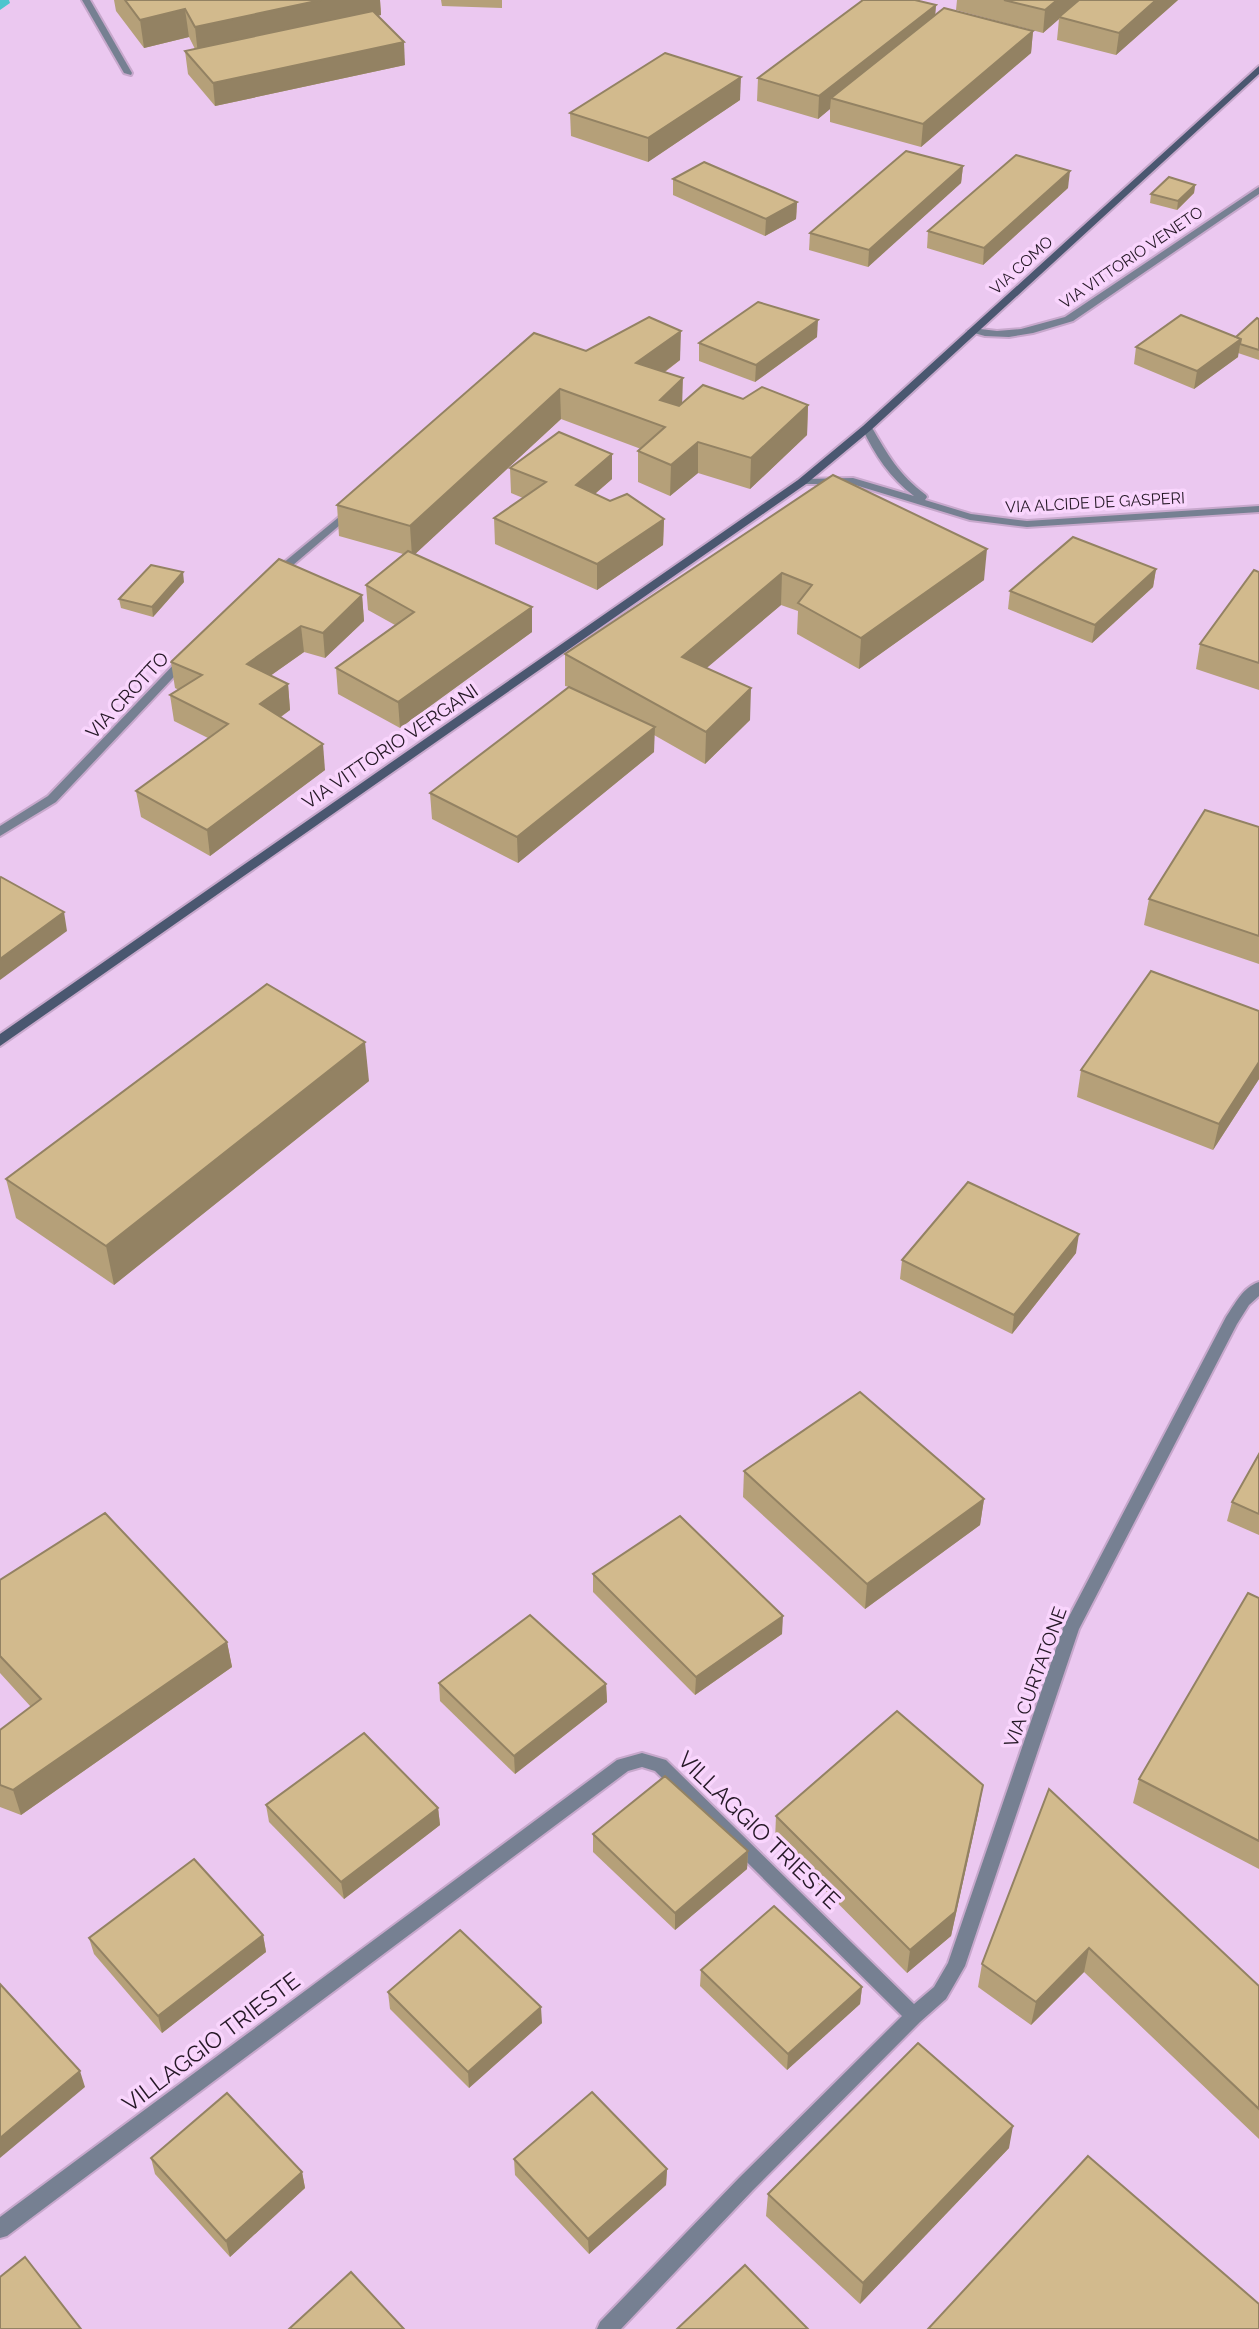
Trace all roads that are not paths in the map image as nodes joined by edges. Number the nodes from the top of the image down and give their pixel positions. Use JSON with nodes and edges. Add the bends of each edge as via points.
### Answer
{"nodes":[{"id":1,"x":86,"y":0,"type":"edge"},
{"id":2,"x":1259,"y":69,"type":"edge"},
{"id":3,"x":128,"y":73,"type":"dead end"},
{"id":4,"x":1259,"y":190,"type":"edge"},
{"id":5,"x":972,"y":331,"type":"junction"},
{"id":6,"x":867,"y":428,"type":"junction"},
{"id":7,"x":802,"y":482,"type":"junction"},
{"id":8,"x":364,"y":499,"type":"edge"},
{"id":9,"x":935,"y":506,"type":"junction"},
{"id":10,"x":1259,"y":509,"type":"edge"},
{"id":11,"x":260,"y":587,"type":"edge"},
{"id":12,"x":191,"y":652,"type":"edge"},
{"id":13,"x":0,"y":832,"type":"edge"},
{"id":14,"x":0,"y":1041,"type":"edge"},
{"id":15,"x":1259,"y":1287,"type":"edge"},
{"id":16,"x":914,"y":2016,"type":"junction"},
{"id":17,"x":0,"y":2230,"type":"edge"},
{"id":18,"x":607,"y":2329,"type":"edge"}],
"edges":[{"from":1,"to":3,"type":"street"},
{"from":2,"to":5,"type":"street","name":"VIA COMO"},
{"from":4,"to":5,"type":"street","name":"VIA VITTORIO VENETO","via":[[1069,319],[1013,334]]},
{"from":5,"to":6,"type":"street","name":"VIA COMO"},
{"from":6,"to":7,"type":"street","name":"VIA COMO"},
{"from":6,"to":9,"type":"street","name":"VIA ALCIDE DE GASPERI","via":[[883,461],[905,485]]},
{"from":7,"to":9,"type":"street","name":"VIA ALCIDE DE GASPERI","via":[[853,481]]},
{"from":7,"to":14,"type":"street","name":"VIA VITTORIO VERGANI"},
{"from":8,"to":11,"type":"street"},
{"from":9,"to":10,"type":"street","name":"VIA ALCIDE DE GASPERI","via":[[970,517],[1027,524]]},
{"from":12,"to":13,"type":"street","name":"VIA CROTTO","via":[[51,799]]},
{"from":15,"to":16,"type":"street","name":"VIA CURTATONE","via":[[1231,1321],[1072,1628],[956,1966],[940,1993]]},
{"from":16,"to":17,"type":"street","name":"VILLAGGIO TRIESTE","via":[[660,1765],[642,1760],[623,1765]]},
{"from":16,"to":18,"type":"street"}]}
